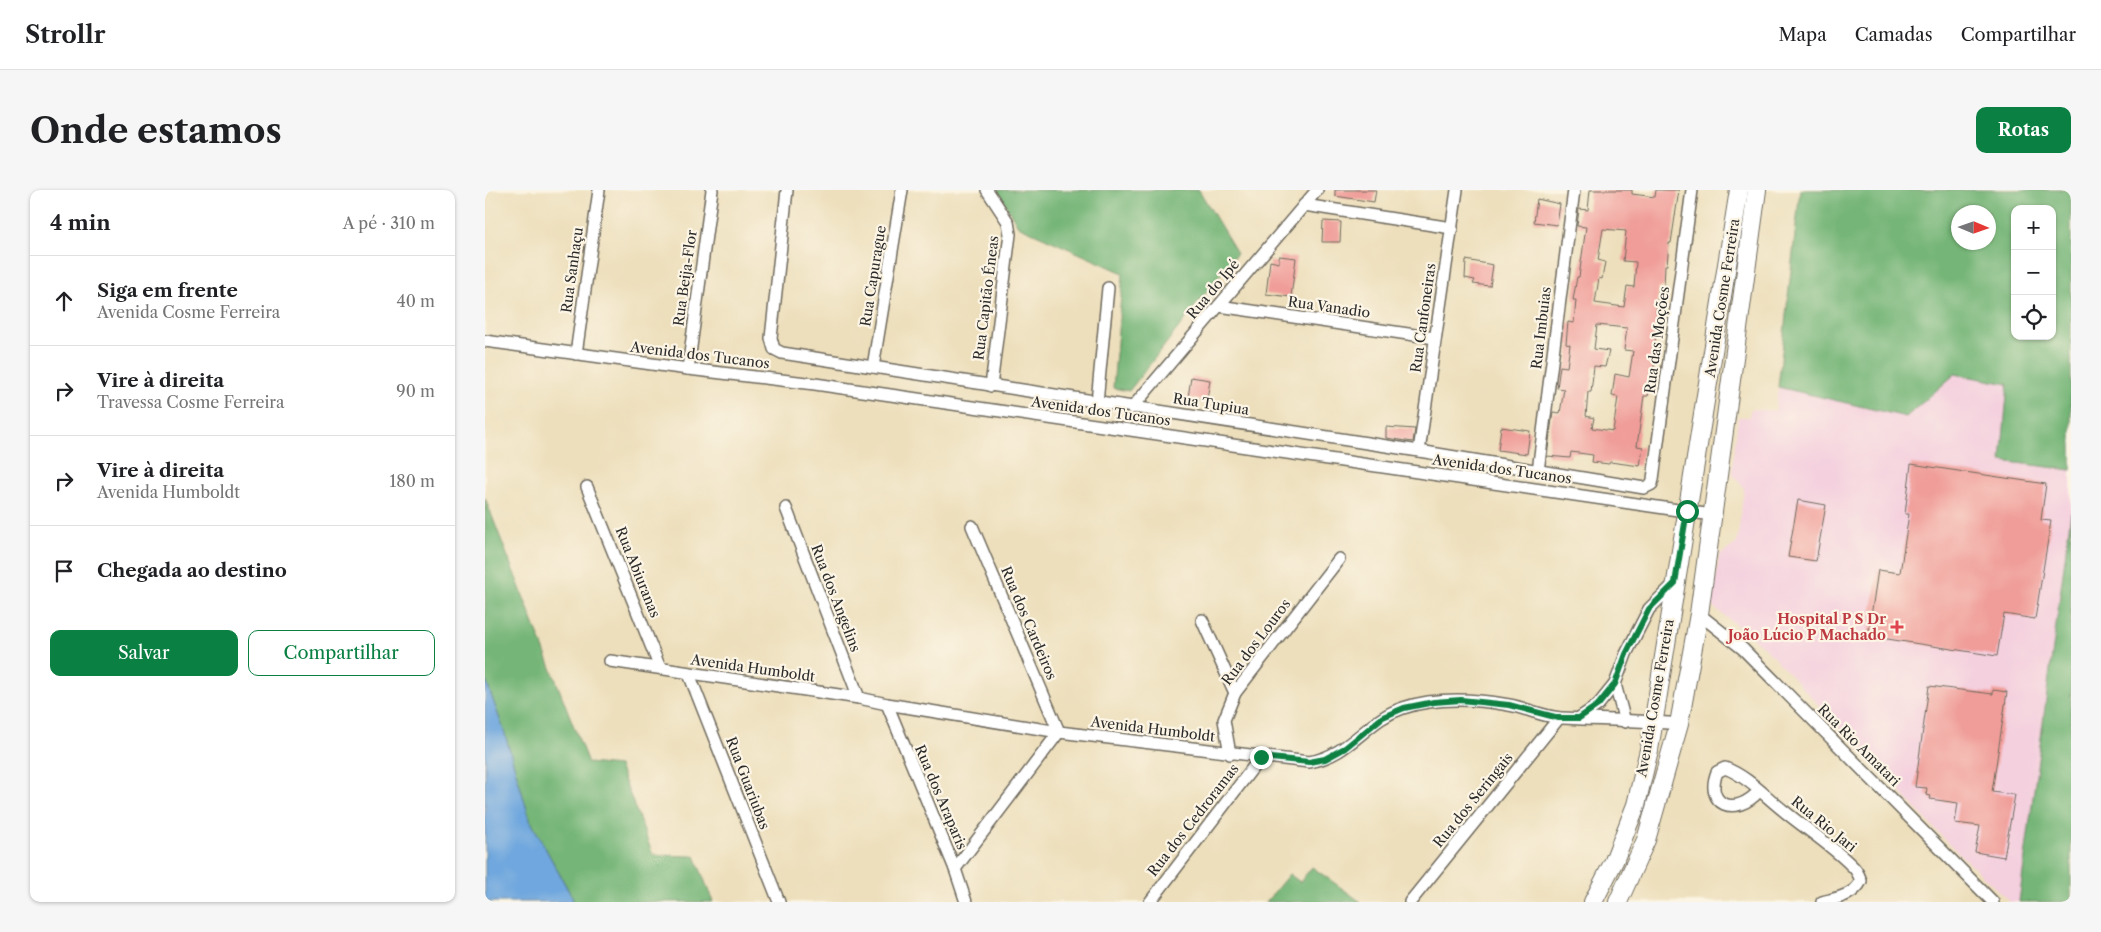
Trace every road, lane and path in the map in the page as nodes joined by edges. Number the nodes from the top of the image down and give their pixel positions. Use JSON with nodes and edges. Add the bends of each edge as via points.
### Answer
{"nodes":[{"id":1,"x":599,"y":190,"type":"edge"},
{"id":2,"x":713,"y":190,"type":"edge"},
{"id":3,"x":787,"y":190,"type":"edge"},
{"id":4,"x":902,"y":190,"type":"edge"},
{"id":5,"x":987,"y":190,"type":"edge"},
{"id":6,"x":1317,"y":190,"type":"edge"},
{"id":7,"x":1457,"y":190,"type":"edge"},
{"id":8,"x":1574,"y":190,"type":"edge"},
{"id":9,"x":1692,"y":190,"type":"edge"},
{"id":10,"x":1739,"y":190,"type":"edge"},
{"id":11,"x":1757,"y":190,"type":"edge"},
{"id":12,"x":1304,"y":205,"type":"junction"},
{"id":13,"x":1452,"y":228,"type":"junction"},
{"id":14,"x":1108,"y":288,"type":"dead end"},
{"id":15,"x":1219,"y":306,"type":"junction"},
{"id":16,"x":1435,"y":338,"type":"junction"},
{"id":17,"x":485,"y":341,"type":"edge"},
{"id":18,"x":576,"y":354,"type":"junction"},
{"id":19,"x":873,"y":367,"type":"junction"},
{"id":20,"x":688,"y":369,"type":"junction"},
{"id":21,"x":991,"y":386,"type":"junction"},
{"id":22,"x":1097,"y":402,"type":"junction"},
{"id":23,"x":1132,"y":408,"type":"junction"},
{"id":24,"x":1419,"y":451,"type":"junction"},
{"id":25,"x":1538,"y":471,"type":"junction"},
{"id":26,"x":587,"y":487,"type":"dead end"},
{"id":27,"x":1644,"y":488,"type":"joint"},
{"id":28,"x":786,"y":508,"type":"dead end"},
{"id":29,"x":1687,"y":511,"type":"junction"},
{"id":30,"x":1712,"y":516,"type":"junction"},
{"id":31,"x":972,"y":526,"type":"dead end"},
{"id":32,"x":1339,"y":559,"type":"dead end"},
{"id":33,"x":1675,"y":583,"type":"junction"},
{"id":34,"x":1699,"y":614,"type":"junction"},
{"id":35,"x":1202,"y":620,"type":"dead end"},
{"id":36,"x":611,"y":661,"type":"dead end"},
{"id":37,"x":660,"y":668,"type":"junction"},
{"id":38,"x":689,"y":674,"type":"junction"},
{"id":39,"x":1615,"y":684,"type":"junction"},
{"id":40,"x":1235,"y":693,"type":"junction"},
{"id":41,"x":859,"y":698,"type":"junction"},
{"id":42,"x":887,"y":704,"type":"junction"},
{"id":43,"x":1559,"y":718,"type":"junction"},
{"id":44,"x":1579,"y":718,"type":"junction"},
{"id":45,"x":1625,"y":722,"type":"junction"},
{"id":46,"x":1653,"y":722,"type":"junction"},
{"id":47,"x":1679,"y":724,"type":"junction"},
{"id":48,"x":1059,"y":732,"type":"junction"},
{"id":49,"x":1230,"y":754,"type":"junction"},
{"id":50,"x":1261,"y":757,"type":"junction"},
{"id":51,"x":1759,"y":791,"type":"dead end"},
{"id":52,"x":955,"y":869,"type":"junction"},
{"id":53,"x":779,"y":902,"type":"edge"},
{"id":54,"x":966,"y":902,"type":"edge"},
{"id":55,"x":1150,"y":902,"type":"edge"},
{"id":56,"x":1410,"y":902,"type":"edge"},
{"id":57,"x":1593,"y":902,"type":"edge"},
{"id":58,"x":1618,"y":902,"type":"edge"},
{"id":59,"x":1822,"y":902,"type":"edge"},
{"id":60,"x":1993,"y":902,"type":"edge"}],
"edges":[{"from":1,"to":18,"type":"street","name":"Rua Sanhaçu"},
{"from":2,"to":20,"type":"street","name":"Rua Beija-Flor"},
{"from":3,"to":19,"type":"street","name":"Rua Tupiua","via":[[771,338],[774,349],[792,355]]},
{"from":4,"to":19,"type":"street","name":"Rua Capurague"},
{"from":5,"to":21,"type":"street","name":"Rua Capitão Éneas","via":[[1008,222],[1010,234]]},
{"from":6,"to":12,"type":"street","name":"Rua do Ipé"},
{"from":7,"to":13,"type":"street","name":"Rua Canfoneiras"},
{"from":8,"to":25,"type":"street","name":"Rua Imbuias"},
{"from":9,"to":27,"type":"street","name":"Rua das Moções","via":[[1653,479],[1652,484]]},
{"from":10,"to":29,"type":"main road","name":"Avenida Cosme Ferreira"},
{"from":11,"to":30,"type":"main road","name":"Avenida Cosme Ferreira"},
{"from":12,"to":13,"type":"street"},
{"from":12,"to":15,"type":"street","name":"Rua do Ipé"},
{"from":13,"to":16,"type":"street","name":"Rua Canfoneiras"},
{"from":14,"to":22,"type":"street"},
{"from":15,"to":16,"type":"street","name":"Rua Vanadio"},
{"from":15,"to":23,"type":"street","name":"Rua do Ipé"},
{"from":16,"to":24,"type":"street","name":"Rua Canfoneiras"},
{"from":17,"to":18,"type":"street","name":"Avenida dos Tucanos"},
{"from":18,"to":20,"type":"street","name":"Avenida dos Tucanos"},
{"from":19,"to":21,"type":"street","name":"Rua Tupiua"},
{"from":20,"to":29,"type":"street","name":"Avenida dos Tucanos","via":[[825,385]]},
{"from":21,"to":22,"type":"street","name":"Rua Tupiua"},
{"from":22,"to":23,"type":"street","name":"Rua Tupiua"},
{"from":23,"to":24,"type":"street","name":"Rua Tupiua"},
{"from":24,"to":25,"type":"street","name":"Rua Tupiua"},
{"from":25,"to":27,"type":"street","name":"Rua Tupiua"},
{"from":26,"to":37,"type":"street","name":"Rua Abiuranas"},
{"from":28,"to":41,"type":"street","name":"Rua dos Angelins"},
{"from":29,"to":30,"type":"street","name":"Avenida dos Tucanos"},
{"from":29,"to":33,"type":"main road","name":"Avenida Cosme Ferreira"},
{"from":30,"to":34,"type":"main road","name":"Avenida Cosme Ferreira"},
{"from":31,"to":48,"type":"street","name":"Rua dos Cardeiros"},
{"from":32,"to":40,"type":"street","name":"Rua dos Louros"},
{"from":33,"to":39,"type":"street","via":[[1649,609]]},
{"from":33,"to":46,"type":"main road","name":"Avenida Cosme Ferreira"},
{"from":34,"to":47,"type":"main road","name":"Avenida Cosme Ferreira"},
{"from":34,"to":60,"type":"street","name":"Rua Rio Amatari","via":[[1743,648]]},
{"from":35,"to":40,"type":"street"},
{"from":36,"to":37,"type":"street","name":"Avenida Humboldt"},
{"from":37,"to":38,"type":"street","name":"Avenida Humboldt"},
{"from":38,"to":41,"type":"street","name":"Avenida Humboldt"},
{"from":38,"to":53,"type":"street","name":"Rua Guariubas"},
{"from":39,"to":44,"type":"street","via":[[1598,705]]},
{"from":39,"to":45,"type":"street"},
{"from":40,"to":49,"type":"street","name":"Rua dos Louros","via":[[1224,720]]},
{"from":41,"to":42,"type":"street","name":"Avenida Humboldt"},
{"from":42,"to":48,"type":"street","name":"Avenida Humboldt"},
{"from":42,"to":52,"type":"street","name":"Rua dos Araparis"},
{"from":43,"to":44,"type":"street","name":"Avenida Humboldt"},
{"from":43,"to":50,"type":"street","name":"Avenida Humboldt","via":[[1509,705],[1461,700],[1434,702],[1404,708],[1383,717],[1345,748],[1325,759],[1309,762]]},
{"from":43,"to":56,"type":"street","name":"Rua dos Seringais"},
{"from":44,"to":45,"type":"street","name":"Avenida Humboldt"},
{"from":45,"to":46,"type":"street","name":"Avenida Humboldt"},
{"from":46,"to":47,"type":"street","name":"Avenida Humboldt"},
{"from":46,"to":57,"type":"main road","name":"Avenida Cosme Ferreira","via":[[1636,805]]},
{"from":47,"to":58,"type":"main road","name":"Avenida Cosme Ferreira","via":[[1646,840]]},
{"from":48,"to":49,"type":"street","name":"Avenida Humboldt"},
{"from":48,"to":52,"type":"street"},
{"from":49,"to":50,"type":"street","name":"Avenida Humboldt"},
{"from":50,"to":55,"type":"street","name":"Rua dos Cedroramas"},
{"from":51,"to":59,"type":"street","name":"Rua Rio Jari","via":[[1852,865],[1861,881],[1858,887]]},
{"from":52,"to":54,"type":"street","name":"Rua dos Araparis"}]}
